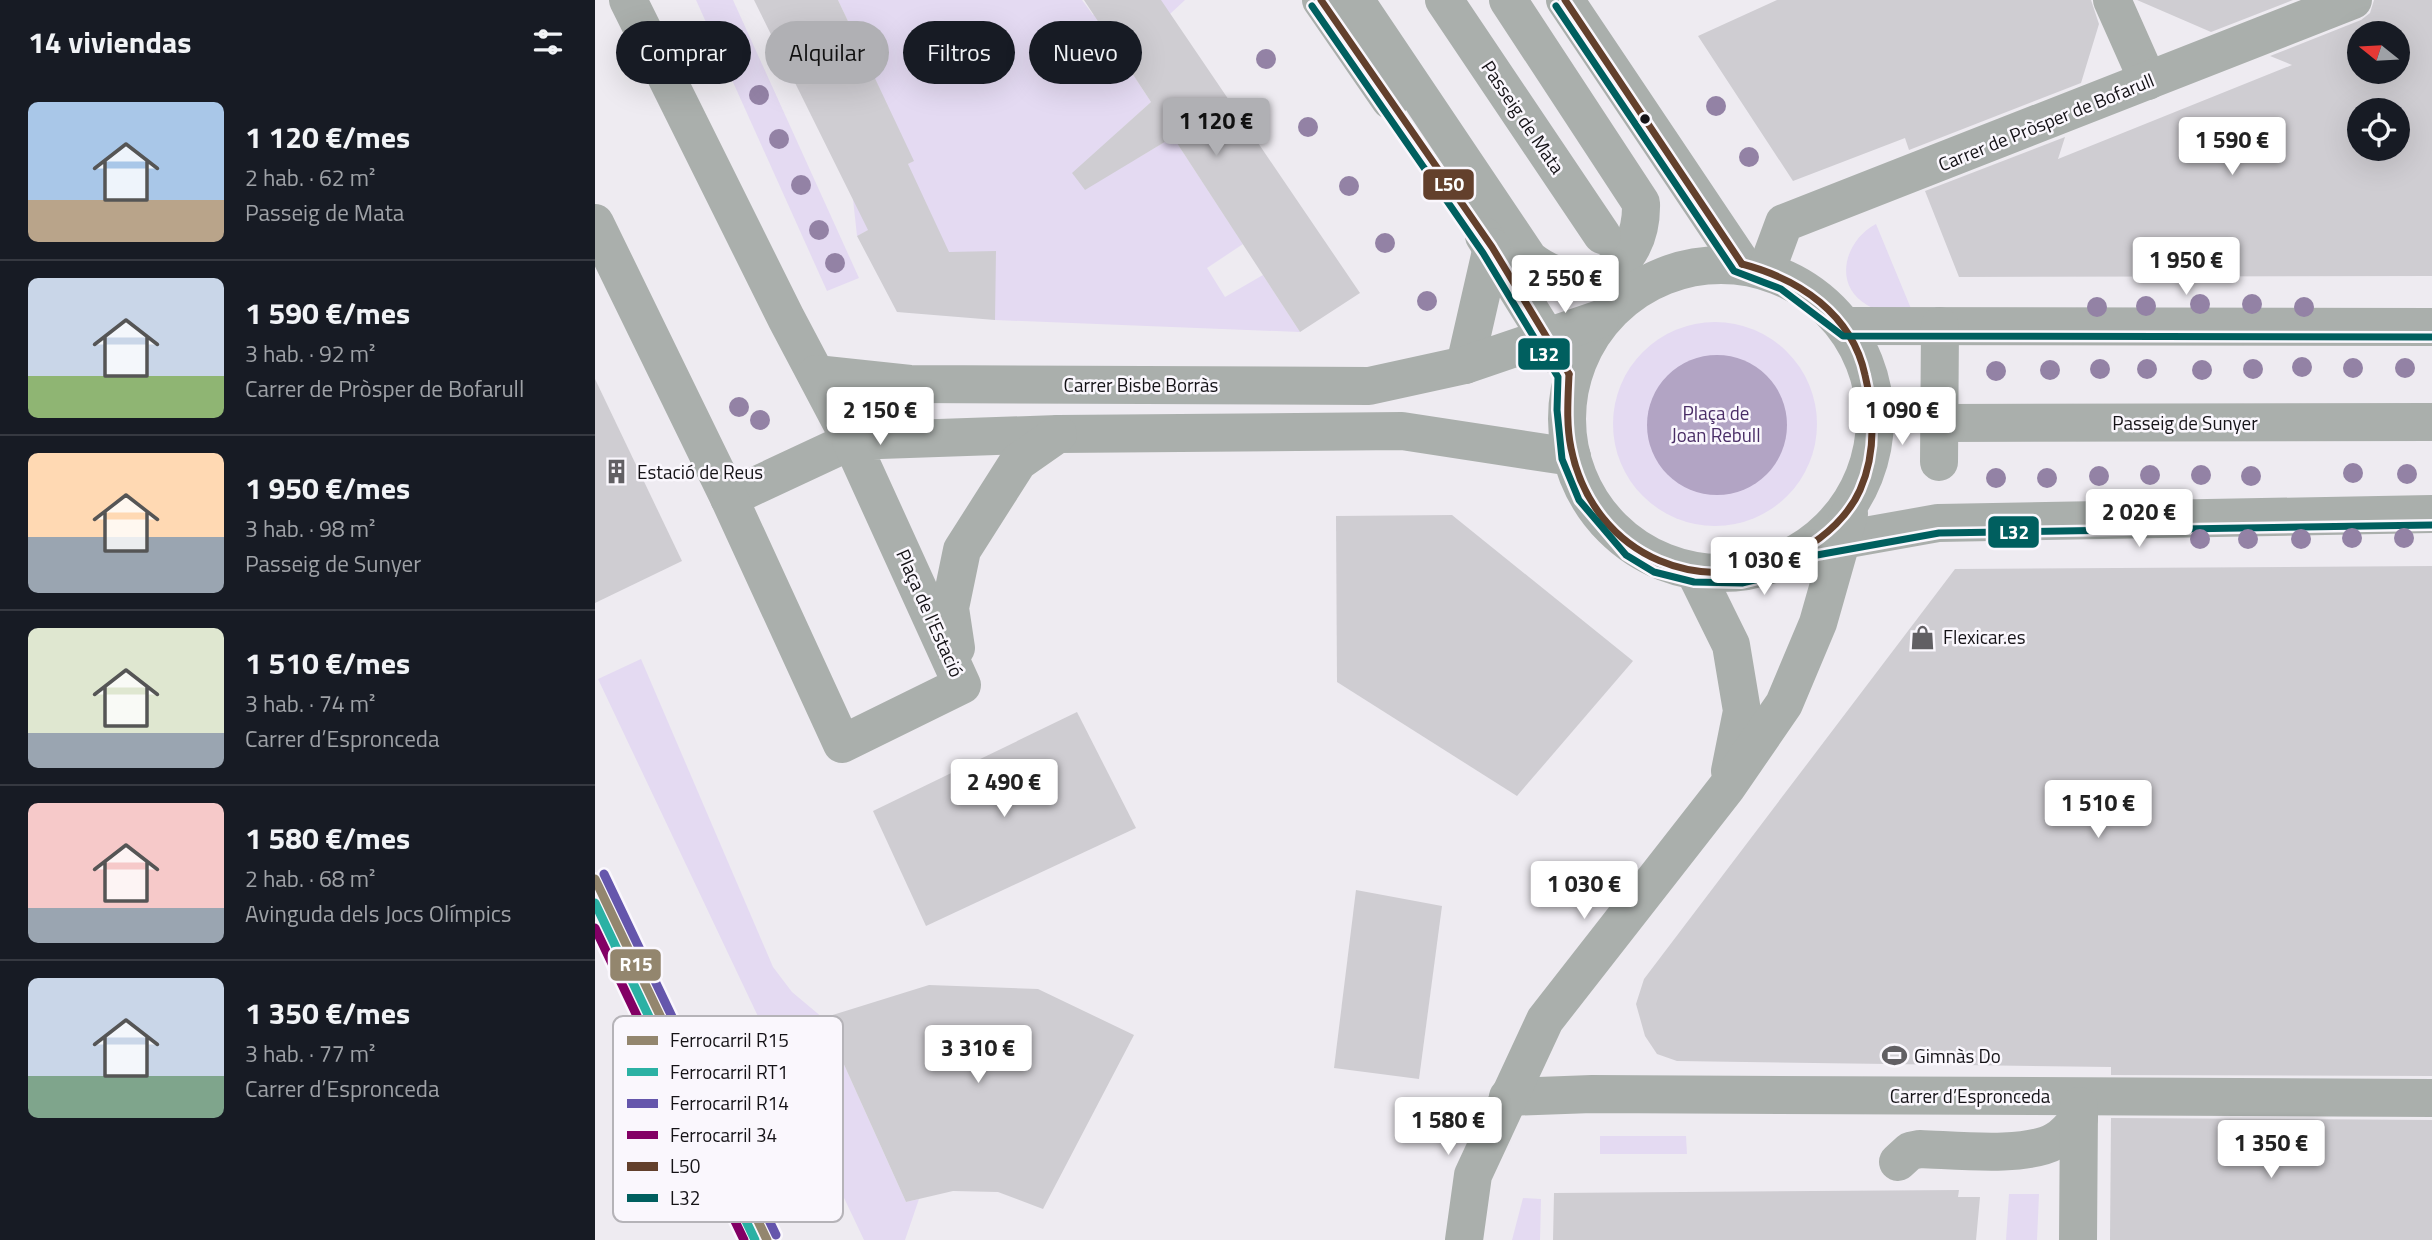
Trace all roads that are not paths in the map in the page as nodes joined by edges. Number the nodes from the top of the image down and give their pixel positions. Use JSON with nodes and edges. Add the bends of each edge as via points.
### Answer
{"nodes":[{"id":1,"x":1321,"y":0,"type":"edge"},
{"id":2,"x":1355,"y":0,"type":"edge"},
{"id":3,"x":1444,"y":0,"type":"edge"},
{"id":4,"x":1508,"y":0,"type":"edge"},
{"id":5,"x":1565,"y":0,"type":"edge"},
{"id":6,"x":2112,"y":0,"type":"edge"},
{"id":7,"x":2353,"y":0,"type":"edge"},
{"id":8,"x":632,"y":3,"type":"edge"},
{"id":9,"x":2148,"y":81,"type":"junction"},
{"id":10,"x":595,"y":223,"type":"edge"},
{"id":11,"x":1602,"y":235,"type":"dead end"},
{"id":12,"x":1492,"y":247,"type":"junction"},
{"id":13,"x":1755,"y":267,"type":"junction"},
{"id":14,"x":1600,"y":319,"type":"junction"},
{"id":15,"x":1846,"y":326,"type":"junction"},
{"id":16,"x":1940,"y":326,"type":"junction"},
{"id":17,"x":2432,"y":327,"type":"edge"},
{"id":18,"x":1547,"y":337,"type":"junction"},
{"id":19,"x":1465,"y":365,"type":"junction"},
{"id":20,"x":816,"y":374,"type":"junction"},
{"id":21,"x":1569,"y":374,"type":"junction"},
{"id":22,"x":2432,"y":422,"type":"edge"},
{"id":23,"x":1939,"y":423,"type":"junction"},
{"id":24,"x":1058,"y":434,"type":"junction"},
{"id":25,"x":851,"y":440,"type":"junction"},
{"id":26,"x":1572,"y":457,"type":"junction"},
{"id":27,"x":1939,"y":463,"type":"dead end"},
{"id":28,"x":729,"y":498,"type":"junction"},
{"id":29,"x":2432,"y":514,"type":"edge"},
{"id":30,"x":1836,"y":530,"type":"junction"},
{"id":31,"x":1695,"y":572,"type":"junction"},
{"id":32,"x":962,"y":685,"type":"junction"},
{"id":33,"x":1727,"y":787,"type":"junction"},
{"id":34,"x":1508,"y":1097,"type":"junction"},
{"id":35,"x":2432,"y":1098,"type":"edge"},
{"id":36,"x":2079,"y":1108,"type":"junction"},
{"id":37,"x":1898,"y":1162,"type":"dead end"},
{"id":38,"x":1464,"y":1240,"type":"edge"},
{"id":39,"x":2078,"y":1240,"type":"edge"}],
"edges":[{"from":1,"to":12,"type":"street"},
{"from":2,"to":4,"type":"street","via":[[1529,259],[1546,273],[1571,280],[1611,271],[1636,242],[1641,203]]},
{"from":3,"to":11,"type":"street","name":"Passeig de Mata"},
{"from":5,"to":13,"type":"street"},
{"from":6,"to":9,"type":"street"},
{"from":7,"to":9,"type":"street","name":"Carrer de Pròsper de Bofarull"},
{"from":8,"to":20,"type":"street","name":"Plaça de l'Estació"},
{"from":9,"to":13,"type":"street","name":"Carrer de Pròsper de Bofarull","via":[[1784,223]]},
{"from":10,"to":28,"type":"street","name":"Plaça de l'Estació"},
{"from":12,"to":18,"type":"street"},
{"from":12,"to":19,"type":"street"},
{"from":13,"to":14,"type":"street","via":[[1688,268],[1623,300]]},
{"from":13,"to":15,"type":"street","via":[[1800,286]]},
{"from":14,"to":18,"type":"street","name":"Carrer Bisbe Borràs"},
{"from":14,"to":21,"type":"street","via":[[1583,340]]},
{"from":15,"to":16,"type":"street"},
{"from":15,"to":30,"type":"street","via":[[1862,356],[1872,398],[1872,441],[1862,484]]},
{"from":16,"to":17,"type":"street"},
{"from":16,"to":23,"type":"street"},
{"from":18,"to":19,"type":"street","name":"Carrer Bisbe Borràs"},
{"from":18,"to":21,"type":"street"},
{"from":19,"to":20,"type":"street","name":"Carrer Bisbe Borràs","via":[[1369,386],[910,384]]},
{"from":20,"to":25,"type":"street","name":"Plaça de l'Estació"},
{"from":21,"to":26,"type":"street"},
{"from":22,"to":23,"type":"street","name":"Passeig de Sunyer"},
{"from":23,"to":27,"type":"street"},
{"from":24,"to":25,"type":"street"},
{"from":24,"to":26,"type":"street","via":[[1402,431]]},
{"from":24,"to":32,"type":"street","via":[[1018,461],[962,550],[950,608]]},
{"from":25,"to":28,"type":"street"},
{"from":25,"to":32,"type":"street","name":"Plaça de l'Estació"},
{"from":26,"to":31,"type":"street","via":[[1588,495],[1633,548],[1658,562]]},
{"from":28,"to":32,"type":"street","name":"Plaça de l'Estació","via":[[842,744]]},
{"from":29,"to":30,"type":"street","via":[[1938,523]]},
{"from":30,"to":31,"type":"street","via":[[1780,563],[1740,573]]},
{"from":30,"to":33,"type":"street","via":[[1818,623],[1784,704]]},
{"from":31,"to":33,"type":"street","via":[[1731,645],[1742,711]]},
{"from":33,"to":34,"type":"street","via":[[1545,1020]]},
{"from":34,"to":36,"type":"street","name":"Carrer d’Espronceda","via":[[1606,1094]]},
{"from":34,"to":38,"type":"street","via":[[1473,1175]]},
{"from":35,"to":36,"type":"street","name":"Carrer d’Espronceda"},
{"from":36,"to":37,"type":"street","via":[[2062,1137],[2042,1146],[1920,1149]]},
{"from":36,"to":39,"type":"street"}]}
